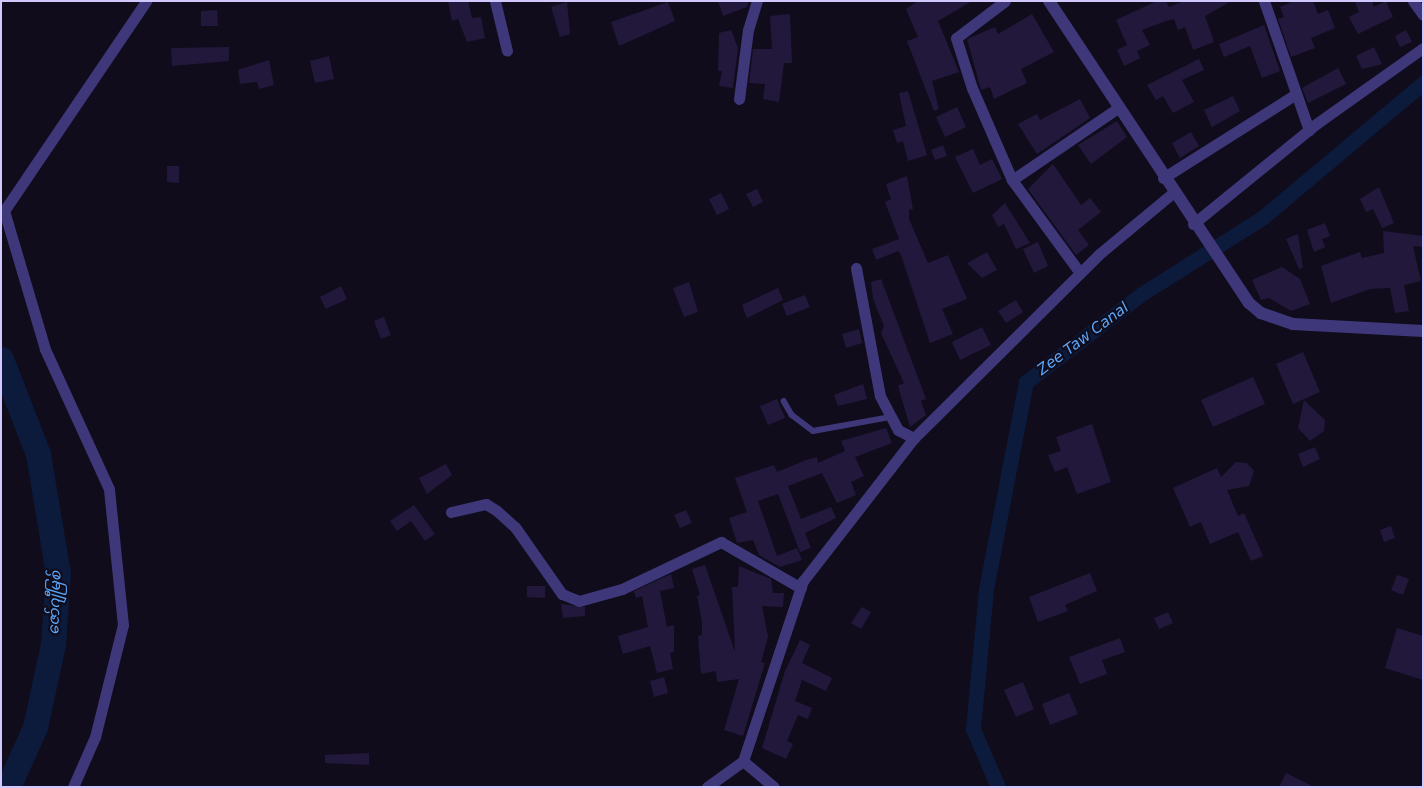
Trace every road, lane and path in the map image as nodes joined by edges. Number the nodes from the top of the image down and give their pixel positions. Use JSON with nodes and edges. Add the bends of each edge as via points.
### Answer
{"nodes":[{"id":1,"x":146,"y":1,"type":"edge"},
{"id":2,"x":495,"y":1,"type":"edge"},
{"id":3,"x":757,"y":1,"type":"edge"},
{"id":4,"x":1005,"y":1,"type":"edge"},
{"id":5,"x":1049,"y":1,"type":"edge"},
{"id":6,"x":1264,"y":1,"type":"edge"},
{"id":7,"x":1413,"y":1,"type":"edge"},
{"id":8,"x":1423,"y":15,"type":"edge"},
{"id":9,"x":1423,"y":48,"type":"edge"},
{"id":10,"x":507,"y":51,"type":"dead end"},
{"id":11,"x":1296,"y":94,"type":"junction"},
{"id":12,"x":739,"y":99,"type":"dead end"},
{"id":13,"x":1118,"y":108,"type":"junction"},
{"id":14,"x":1309,"y":130,"type":"junction"},
{"id":15,"x":1163,"y":178,"type":"junction"},
{"id":16,"x":1012,"y":180,"type":"junction"},
{"id":17,"x":1175,"y":191,"type":"junction"},
{"id":18,"x":1193,"y":224,"type":"junction"},
{"id":19,"x":856,"y":268,"type":"dead end"},
{"id":20,"x":1080,"y":273,"type":"junction"},
{"id":21,"x":1423,"y":332,"type":"edge"},
{"id":22,"x":784,"y":401,"type":"dead end"},
{"id":23,"x":891,"y":417,"type":"junction"},
{"id":24,"x":914,"y":438,"type":"junction"},
{"id":25,"x":451,"y":512,"type":"dead end"},
{"id":26,"x":802,"y":588,"type":"junction"},
{"id":27,"x":743,"y":761,"type":"junction"},
{"id":28,"x":73,"y":787,"type":"edge"},
{"id":29,"x":706,"y":787,"type":"edge"},
{"id":30,"x":774,"y":787,"type":"edge"}],
"edges":[{"from":1,"to":28,"type":"street","via":[[4,211],[45,349],[109,489],[123,624],[95,737]]},
{"from":2,"to":10,"type":"street"},
{"from":3,"to":12,"type":"street","via":[[748,30]]},
{"from":4,"to":16,"type":"street","via":[[956,38],[972,88]]},
{"from":5,"to":13,"type":"street"},
{"from":6,"to":11,"type":"street"},
{"from":7,"to":8,"type":"street"},
{"from":9,"to":14,"type":"street"},
{"from":11,"to":14,"type":"street"},
{"from":11,"to":15,"type":"street"},
{"from":13,"to":15,"type":"street"},
{"from":13,"to":16,"type":"street"},
{"from":14,"to":18,"type":"street"},
{"from":15,"to":17,"type":"street"},
{"from":16,"to":20,"type":"street"},
{"from":17,"to":18,"type":"street"},
{"from":17,"to":20,"type":"street"},
{"from":18,"to":21,"type":"street","via":[[1230,279],[1261,313],[1292,324]]},
{"from":19,"to":23,"type":"street","via":[[880,396]]},
{"from":20,"to":24,"type":"street"},
{"from":22,"to":23,"type":"lane","via":[[792,415],[813,431]]},
{"from":23,"to":24,"type":"street","via":[[898,430]]},
{"from":24,"to":26,"type":"street"},
{"from":25,"to":26,"type":"street","via":[[486,504],[497,511],[515,527],[562,594],[579,601],[622,589],[721,542]]},
{"from":26,"to":27,"type":"street"},
{"from":27,"to":29,"type":"street"},
{"from":27,"to":30,"type":"street"}]}
